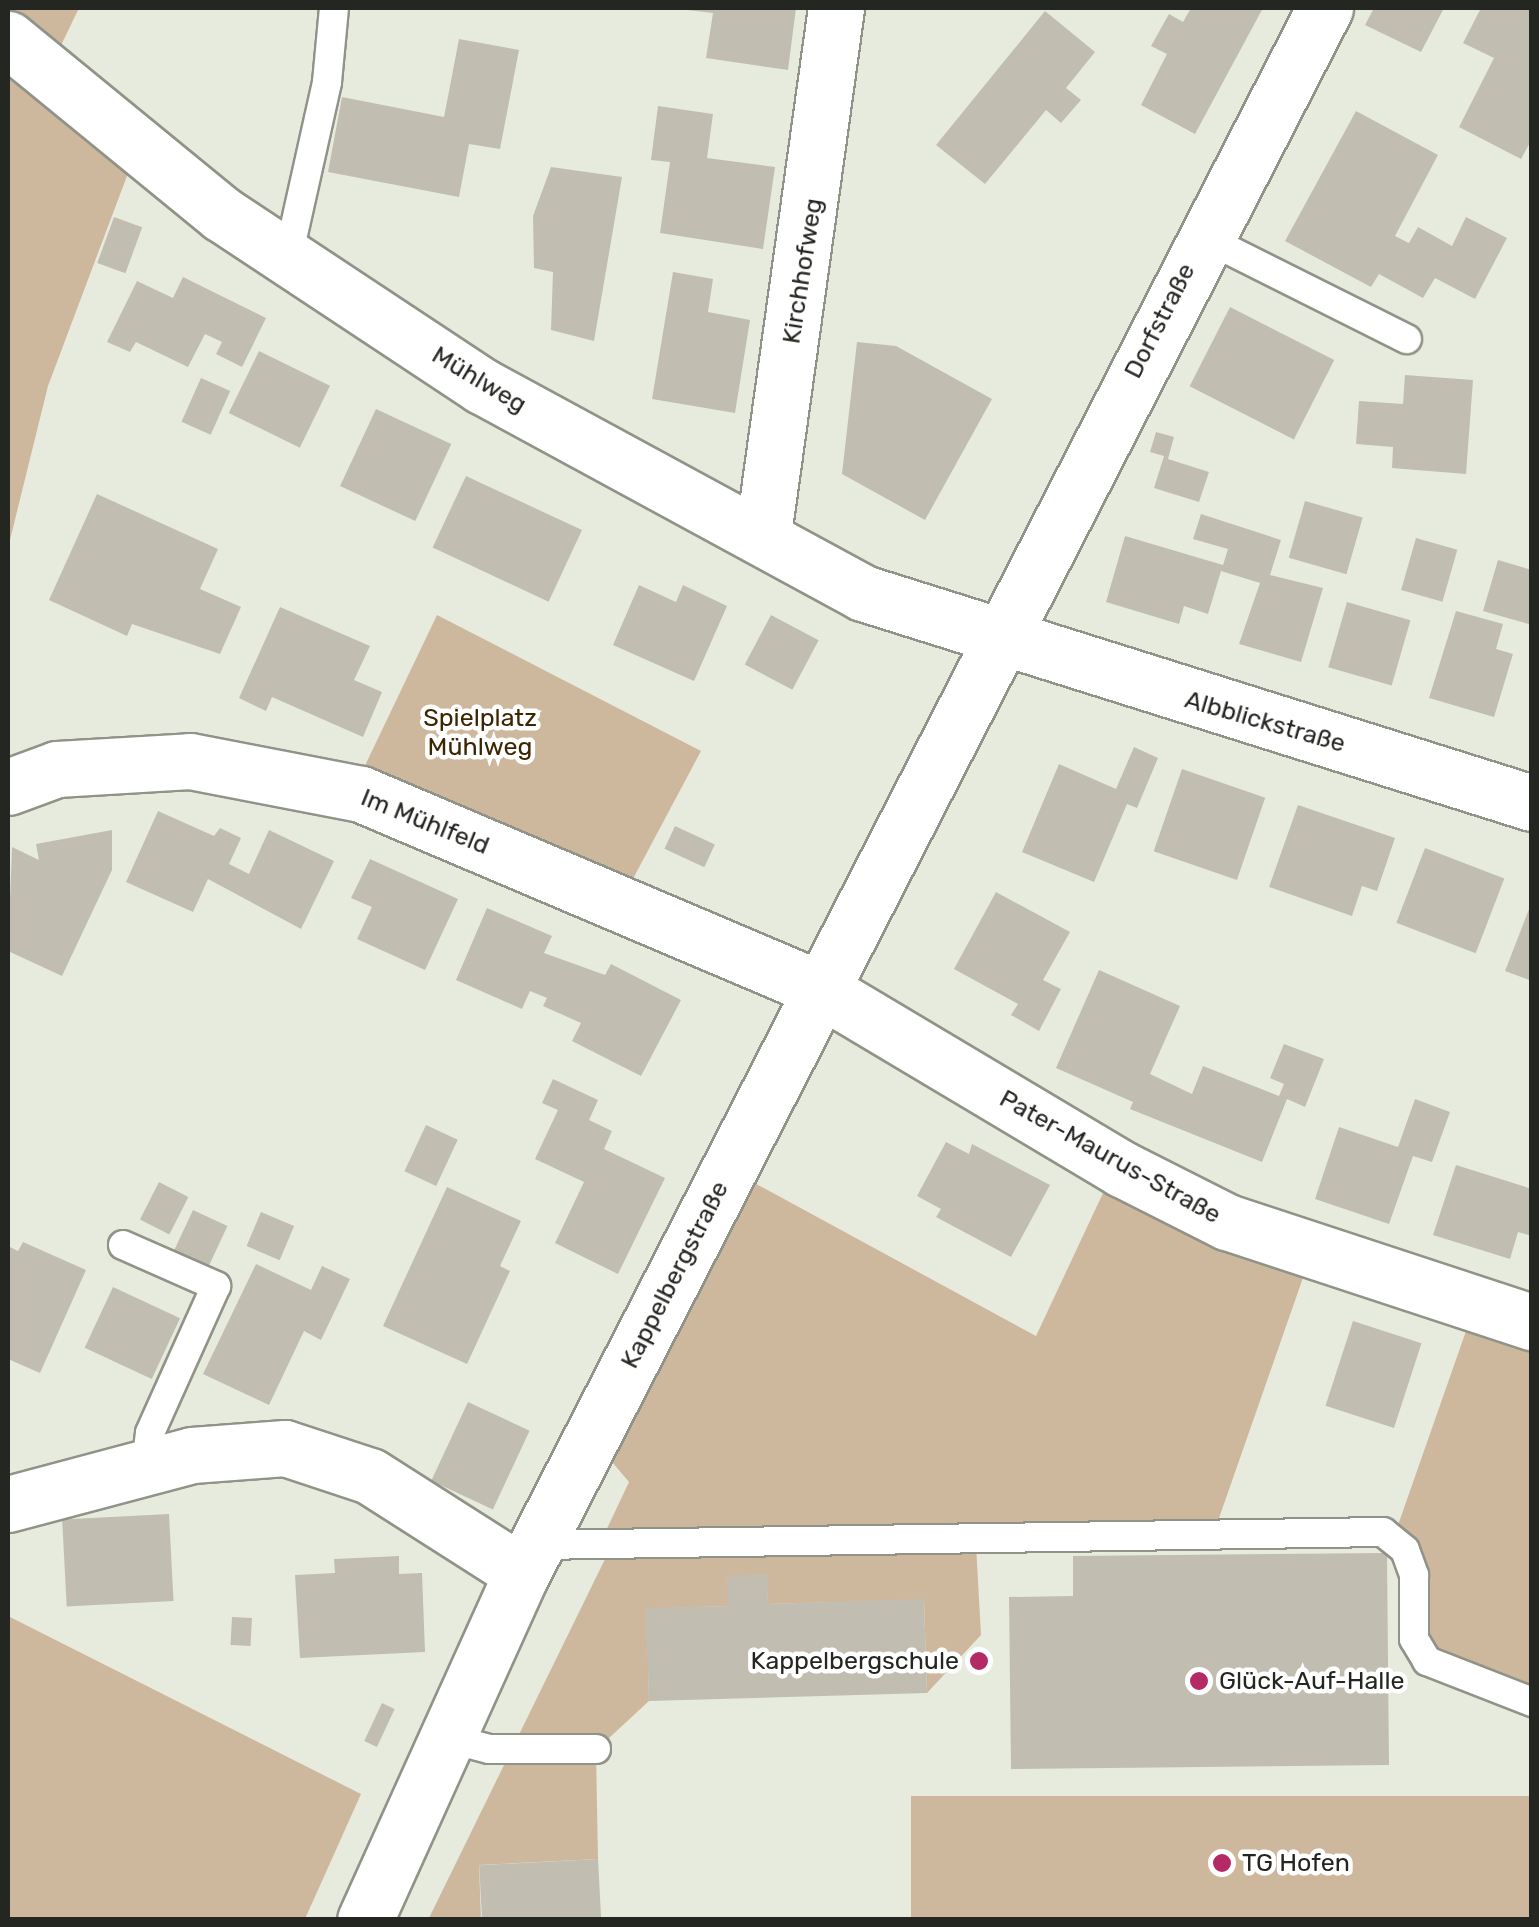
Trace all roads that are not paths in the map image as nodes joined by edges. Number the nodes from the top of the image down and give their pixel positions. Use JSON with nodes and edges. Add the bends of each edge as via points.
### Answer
{"nodes":[{"id":1,"x":334,"y":8,"type":"edge"},
{"id":2,"x":836,"y":8,"type":"edge"},
{"id":3,"x":1325,"y":8,"type":"edge"},
{"id":4,"x":8,"y":39,"type":"edge"},
{"id":5,"x":1204,"y":236,"type":"junction"},
{"id":6,"x":288,"y":257,"type":"junction"},
{"id":7,"x":1407,"y":339,"type":"dead end"},
{"id":8,"x":763,"y":534,"type":"junction"},
{"id":9,"x":999,"y":638,"type":"junction"},
{"id":10,"x":8,"y":787,"type":"edge"},
{"id":11,"x":1532,"y":803,"type":"edge"},
{"id":12,"x":820,"y":989,"type":"junction"},
{"id":13,"x":123,"y":1245,"type":"dead end"},
{"id":14,"x":1532,"y":1322,"type":"edge"},
{"id":15,"x":146,"y":1468,"type":"junction"},
{"id":16,"x":8,"y":1504,"type":"edge"},
{"id":17,"x":530,"y":1559,"type":"junction"},
{"id":18,"x":1532,"y":1702,"type":"edge"},
{"id":19,"x":448,"y":1738,"type":"junction"},
{"id":20,"x":596,"y":1750,"type":"dead end"},
{"id":21,"x":364,"y":1920,"type":"edge"}],
"edges":[{"from":1,"to":6,"type":"lane","via":[[327,82]]},
{"from":2,"to":8,"type":"street","name":"Kirchhofweg"},
{"from":3,"to":5,"type":"street","name":"Dorfstraße"},
{"from":4,"to":6,"type":"street","name":"Mühlweg","via":[[222,214]]},
{"from":5,"to":7,"type":"lane"},
{"from":5,"to":9,"type":"street","name":"Dorfstraße"},
{"from":6,"to":8,"type":"street","name":"Mühlweg","via":[[482,386]]},
{"from":8,"to":9,"type":"street","name":"Mühlweg","via":[[863,594]]},
{"from":9,"to":11,"type":"street","name":"Albblickstraße"},
{"from":9,"to":12,"type":"street","name":"Kappelbergstraße"},
{"from":10,"to":12,"type":"street","name":"Im Mühlfeld","via":[[57,769],[190,761],[362,794]]},
{"from":12,"to":14,"type":"street","name":"Pater-Maurus-Straße","via":[[1122,1169],[1227,1222]]},
{"from":12,"to":17,"type":"street","name":"Kappelbergstraße"},
{"from":13,"to":15,"type":"lane","via":[[216,1286],[150,1433]]},
{"from":15,"to":16,"type":"street"},
{"from":15,"to":17,"type":"street","via":[[285,1448],[370,1476]]},
{"from":17,"to":18,"type":"lane","via":[[1383,1532],[1405,1550],[1414,1575],[1414,1638],[1427,1660]]},
{"from":17,"to":19,"type":"street","name":"Kappelbergstraße"},
{"from":19,"to":20,"type":"lane","via":[[489,1750]]},
{"from":19,"to":21,"type":"street","name":"Kappelbergstraße"}]}
